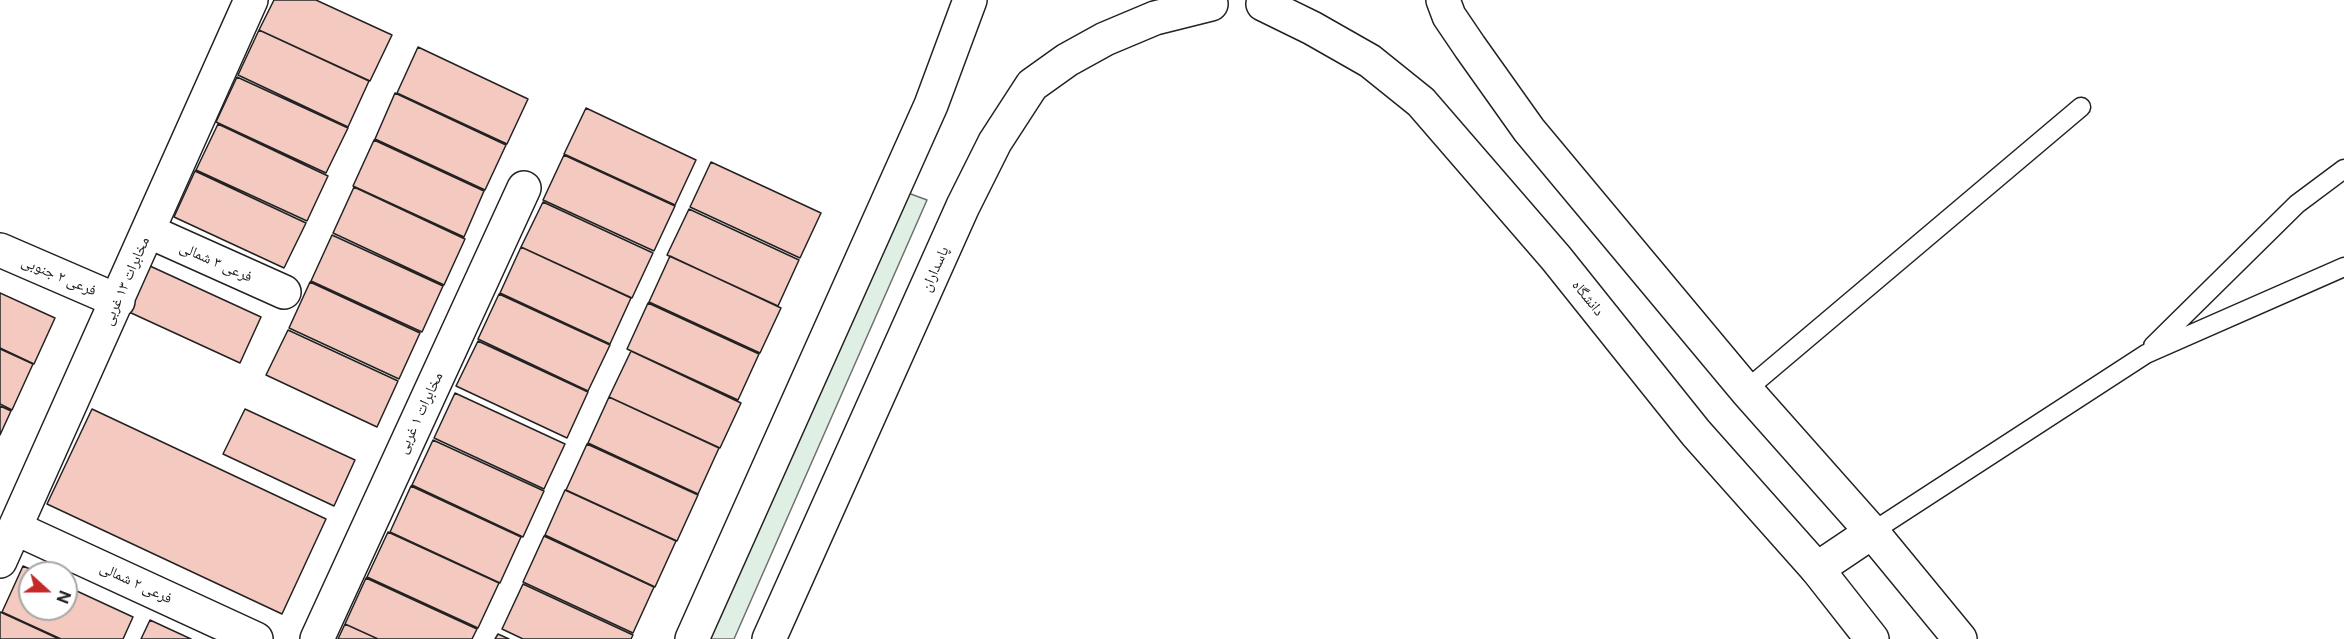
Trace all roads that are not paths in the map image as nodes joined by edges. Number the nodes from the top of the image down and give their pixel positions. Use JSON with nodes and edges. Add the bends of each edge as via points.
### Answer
{"nodes":[{"id":1,"x":251,"y":0,"type":"edge"},
{"id":2,"x":970,"y":0,"type":"edge"},
{"id":3,"x":1443,"y":0,"type":"edge"},
{"id":4,"x":1201,"y":2,"type":"edge"},
{"id":5,"x":1276,"y":2,"type":"edge"},
{"id":6,"x":2081,"y":107,"type":"dead end"},
{"id":7,"x":2344,"y":169,"type":"edge"},
{"id":8,"x":524,"y":188,"type":"dead end"},
{"id":9,"x":148,"y":231,"type":"junction"},
{"id":10,"x":0,"y":250,"type":"edge"},
{"id":11,"x":2344,"y":267,"type":"edge"},
{"id":12,"x":284,"y":292,"type":"dead end"},
{"id":13,"x":118,"y":301,"type":"junction"},
{"id":14,"x":2146,"y":354,"type":"junction"},
{"id":15,"x":1746,"y":390,"type":"junction"},
{"id":16,"x":15,"y":528,"type":"junction"},
{"id":17,"x":1872,"y":532,"type":"junction"},
{"id":18,"x":0,"y":561,"type":"edge"},
{"id":19,"x":1817,"y":569,"type":"junction"},
{"id":20,"x":256,"y":639,"type":"edge"},
{"id":21,"x":317,"y":639,"type":"edge"},
{"id":22,"x":692,"y":639,"type":"edge"},
{"id":23,"x":769,"y":639,"type":"edge"},
{"id":24,"x":1872,"y":639,"type":"edge"},
{"id":25,"x":1960,"y":639,"type":"edge"}],
"edges":[{"from":1,"to":9,"type":"main road","name":"مخابرات ۱۳ غربی"},
{"from":2,"to":22,"type":"main road","via":[[932,105]]},
{"from":3,"to":15,"type":"main road","via":[[1449,16],[1529,129]]},
{"from":4,"to":5,"type":"main road","name":"پاسداران"},
{"from":4,"to":23,"type":"main road","name":"پاسداران","via":[[1105,39],[1032,85],[995,142],[963,206]]},
{"from":5,"to":19,"type":"main road","name":"دانشگاه","via":[[1370,61],[1421,102],[1556,258],[1696,433]]},
{"from":6,"to":15,"type":"lane"},
{"from":7,"to":14,"type":"lane","via":[[2297,204]]},
{"from":8,"to":21,"type":"main road","name":"مخابرات ۱ غربی"},
{"from":9,"to":12,"type":"main road","name":"فرعی ۳ شمالی"},
{"from":9,"to":13,"type":"main road","name":"مخابرات ۱۳ غربی"},
{"from":10,"to":13,"type":"main road","name":"فرعی ۲ جنوبی"},
{"from":11,"to":14,"type":"lane"},
{"from":13,"to":16,"type":"main road","name":"مخابرات ۱۳ غربی"},
{"from":14,"to":17,"type":"lane"},
{"from":15,"to":17,"type":"main road"},
{"from":16,"to":18,"type":"main road","name":"مخابرات ۱۳ غربی"},
{"from":16,"to":20,"type":"main road","name":"فرعی ۲ شمالی"},
{"from":17,"to":19,"type":"main road"},
{"from":17,"to":25,"type":"main road"},
{"from":19,"to":24,"type":"main road","name":"دانشگاه"}]}
